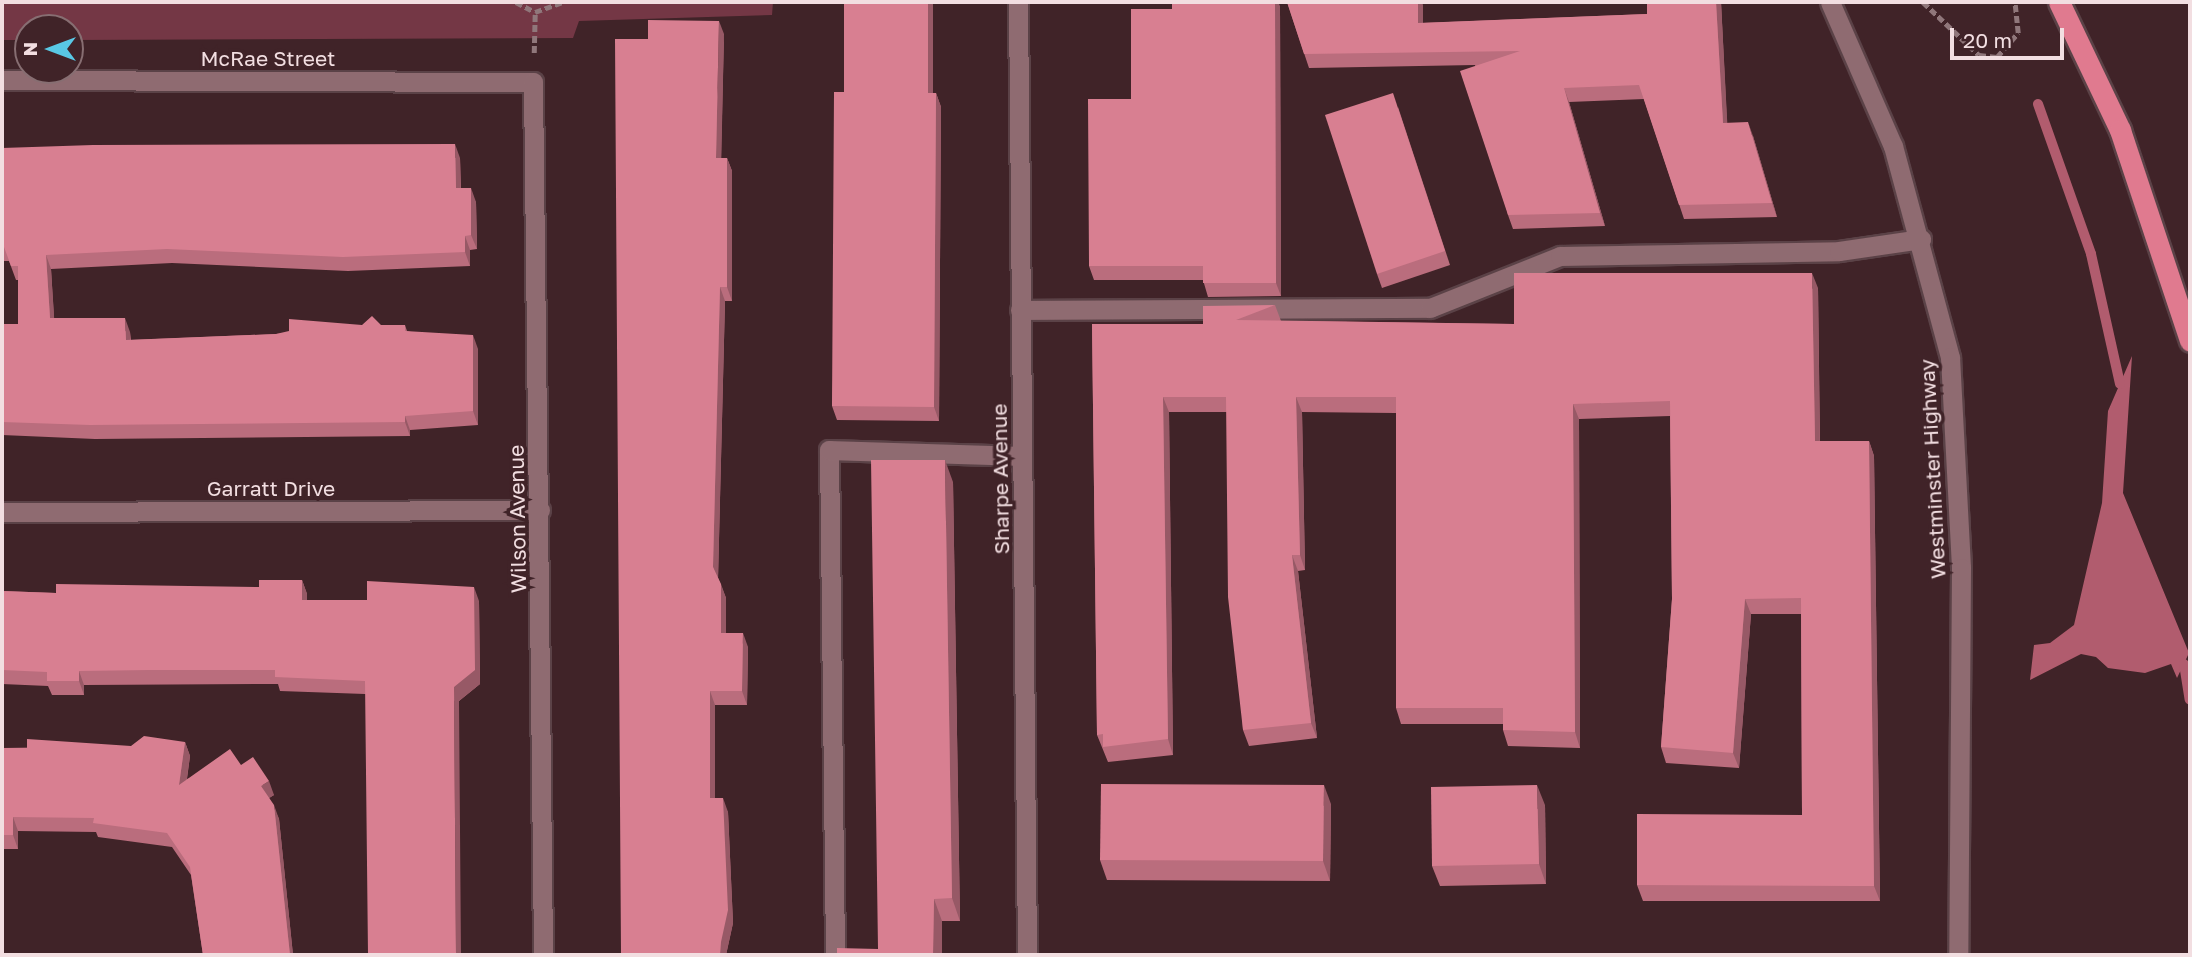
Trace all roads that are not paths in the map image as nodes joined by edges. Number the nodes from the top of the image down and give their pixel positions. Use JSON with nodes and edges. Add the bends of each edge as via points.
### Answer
{"nodes":[{"id":1,"x":1018,"y":2,"type":"edge"},
{"id":2,"x":1830,"y":2,"type":"edge"},
{"id":3,"x":2059,"y":2,"type":"edge"},
{"id":4,"x":2,"y":80,"type":"edge"},
{"id":5,"x":533,"y":82,"type":"joint"},
{"id":6,"x":1921,"y":239,"type":"junction"},
{"id":7,"x":1020,"y":310,"type":"junction"},
{"id":8,"x":2190,"y":341,"type":"edge"},
{"id":9,"x":1023,"y":456,"type":"junction"},
{"id":10,"x":540,"y":510,"type":"junction"},
{"id":11,"x":2,"y":512,"type":"edge"},
{"id":12,"x":543,"y":955,"type":"edge"},
{"id":13,"x":835,"y":955,"type":"edge"},
{"id":14,"x":1027,"y":955,"type":"edge"},
{"id":15,"x":1958,"y":955,"type":"edge"}],
"edges":[{"from":1,"to":7,"type":"street","name":"Sharpe Avenue"},
{"from":2,"to":6,"type":"street","name":"Westminster Highway","via":[[1893,146]]},
{"from":3,"to":8,"type":"highway","via":[[2120,130]]},
{"from":4,"to":5,"type":"street","name":"McRae Street"},
{"from":5,"to":10,"type":"street","name":"Wilson Avenue"},
{"from":6,"to":7,"type":"street","via":[[1839,251],[1560,256],[1430,308]]},
{"from":6,"to":15,"type":"street","name":"Westminster Highway","via":[[1950,358],[1957,455]]},
{"from":7,"to":9,"type":"street","name":"Sharpe Avenue"},
{"from":9,"to":13,"type":"street","via":[[829,450]]},
{"from":9,"to":14,"type":"street","name":"Sharpe Avenue"},
{"from":10,"to":11,"type":"street","name":"Garratt Drive"},
{"from":10,"to":12,"type":"street","name":"Wilson Avenue"}]}
